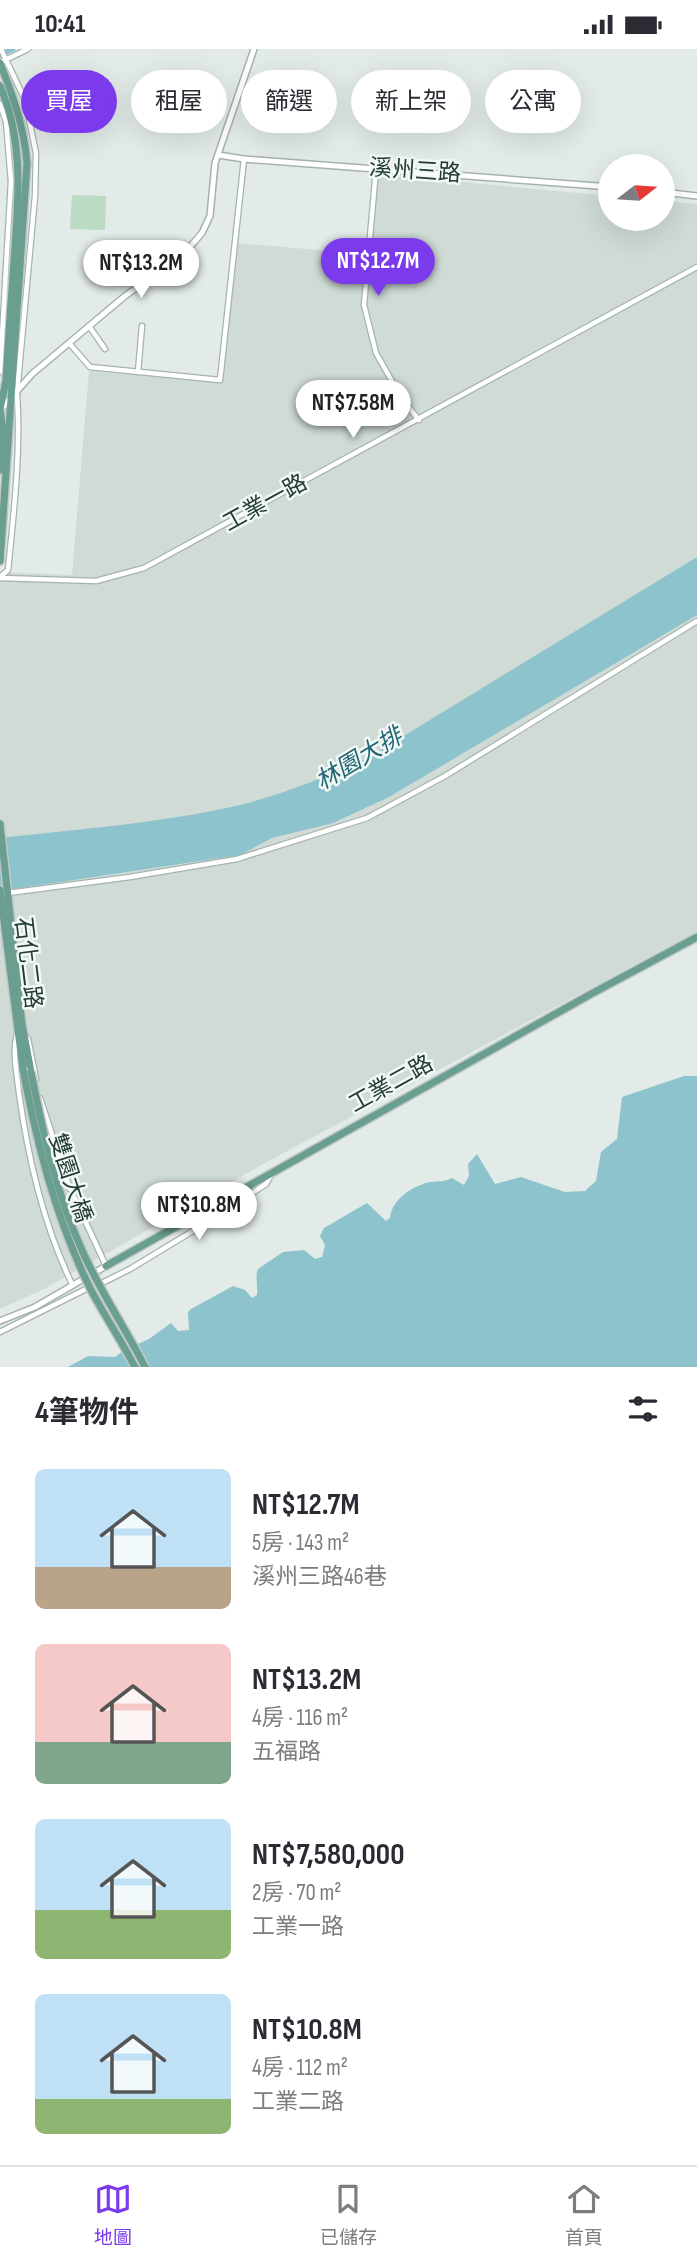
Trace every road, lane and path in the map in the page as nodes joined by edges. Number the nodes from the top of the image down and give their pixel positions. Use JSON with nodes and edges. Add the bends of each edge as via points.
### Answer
{"nodes":[{"id":1,"x":1,"y":49,"type":"edge"},
{"id":2,"x":28,"y":49,"type":"edge"},
{"id":3,"x":254,"y":49,"type":"edge"},
{"id":4,"x":2,"y":62,"type":"edge"},
{"id":5,"x":0,"y":86,"type":"edge"},
{"id":6,"x":0,"y":104,"type":"edge"},
{"id":7,"x":218,"y":155,"type":"junction"},
{"id":8,"x":244,"y":159,"type":"junction"},
{"id":9,"x":376,"y":169,"type":"junction"},
{"id":10,"x":598,"y":186,"type":"edge"},
{"id":11,"x":676,"y":194,"type":"edge"},
{"id":12,"x":697,"y":196,"type":"edge"},
{"id":13,"x":697,"y":267,"type":"edge"},
{"id":14,"x":89,"y":326,"type":"junction"},
{"id":15,"x":142,"y":326,"type":"dead end"},
{"id":16,"x":69,"y":343,"type":"junction"},
{"id":17,"x":105,"y":349,"type":"dead end"},
{"id":18,"x":0,"y":372,"type":"edge"},
{"id":19,"x":138,"y":372,"type":"junction"},
{"id":20,"x":14,"y":395,"type":"junction"},
{"id":21,"x":0,"y":410,"type":"edge"},
{"id":22,"x":419,"y":420,"type":"junction"},
{"id":23,"x":0,"y":470,"type":"edge"},
{"id":24,"x":0,"y":562,"type":"edge"},
{"id":25,"x":0,"y":578,"type":"edge"},
{"id":26,"x":697,"y":621,"type":"edge"},
{"id":27,"x":0,"y":825,"type":"edge"},
{"id":28,"x":5,"y":896,"type":"edge"},
{"id":29,"x":697,"y":937,"type":"edge"},
{"id":30,"x":20,"y":1027,"type":"junction"},
{"id":31,"x":27,"y":1071,"type":"junction"},
{"id":32,"x":272,"y":1172,"type":"junction"},
{"id":33,"x":106,"y":1266,"type":"junction"},
{"id":34,"x":72,"y":1285,"type":"junction"},
{"id":35,"x":99,"y":1285,"type":"junction"},
{"id":36,"x":90,"y":1287,"type":"junction"},
{"id":37,"x":0,"y":1321,"type":"edge"},
{"id":38,"x":0,"y":1332,"type":"edge"},
{"id":39,"x":135,"y":1367,"type":"edge"},
{"id":40,"x":145,"y":1367,"type":"edge"}],
"edges":[{"from":1,"to":4,"type":"street"},
{"from":2,"to":4,"type":"street"},
{"from":3,"to":7,"type":"street"},
{"from":4,"to":20,"type":"main road","via":[[27,163]]},
{"from":5,"to":21,"type":"main road","via":[[16,142],[19,188],[6,381]]},
{"from":6,"to":18,"type":"street","via":[[11,181]]},
{"from":7,"to":8,"type":"street","name":"溪州三路"},
{"from":7,"to":14,"type":"street","via":[[210,216],[195,243]]},
{"from":8,"to":9,"type":"street","name":"溪州三路"},
{"from":8,"to":19,"type":"street","via":[[220,380]]},
{"from":9,"to":10,"type":"street","name":"溪州三路"},
{"from":9,"to":22,"type":"street","via":[[364,305],[376,353]]},
{"from":11,"to":12,"type":"street"},
{"from":13,"to":22,"type":"street","name":"工業一路"},
{"from":14,"to":16,"type":"street"},
{"from":14,"to":17,"type":"street"},
{"from":15,"to":19,"type":"street"},
{"from":16,"to":19,"type":"street","via":[[90,367]]},
{"from":16,"to":20,"type":"street"},
{"from":20,"to":21,"type":"street"},
{"from":20,"to":24,"type":"main road"},
{"from":20,"to":25,"type":"street","via":[[19,421],[12,524],[8,570]]},
{"from":21,"to":23,"type":"main road"},
{"from":22,"to":25,"type":"street","name":"工業一路","via":[[144,568],[96,582]]},
{"from":26,"to":28,"type":"street","via":[[367,818],[237,859]]},
{"from":27,"to":28,"type":"main road","name":"石化二路"},
{"from":28,"to":30,"type":"main road","name":"石化二路"},
{"from":29,"to":32,"type":"main road","name":"工業二路"},
{"from":30,"to":31,"type":"main road","name":"石化二路"},
{"from":30,"to":33,"type":"street","name":"石化二路","via":[[30,1044],[53,1143]]},
{"from":30,"to":34,"type":"street","name":"石化二路","via":[[15,1053],[27,1146],[39,1200]]},
{"from":31,"to":35,"type":"main road","name":"雙園大橋","bridge":true,"via":[[66,1213]]},
{"from":31,"to":36,"type":"main road","name":"雙園大橋","bridge":true,"via":[[36,1136],[48,1178]]},
{"from":32,"to":33,"type":"main road","name":"工業二路"},
{"from":32,"to":35,"type":"street","via":[[266,1184],[216,1217]]},
{"from":33,"to":34,"type":"street"},
{"from":34,"to":37,"type":"street"},
{"from":35,"to":40,"type":"main road","name":"雙園大橋","bridge":true},
{"from":36,"to":38,"type":"street"},
{"from":36,"to":39,"type":"main road","name":"雙園大橋","bridge":true}]}
